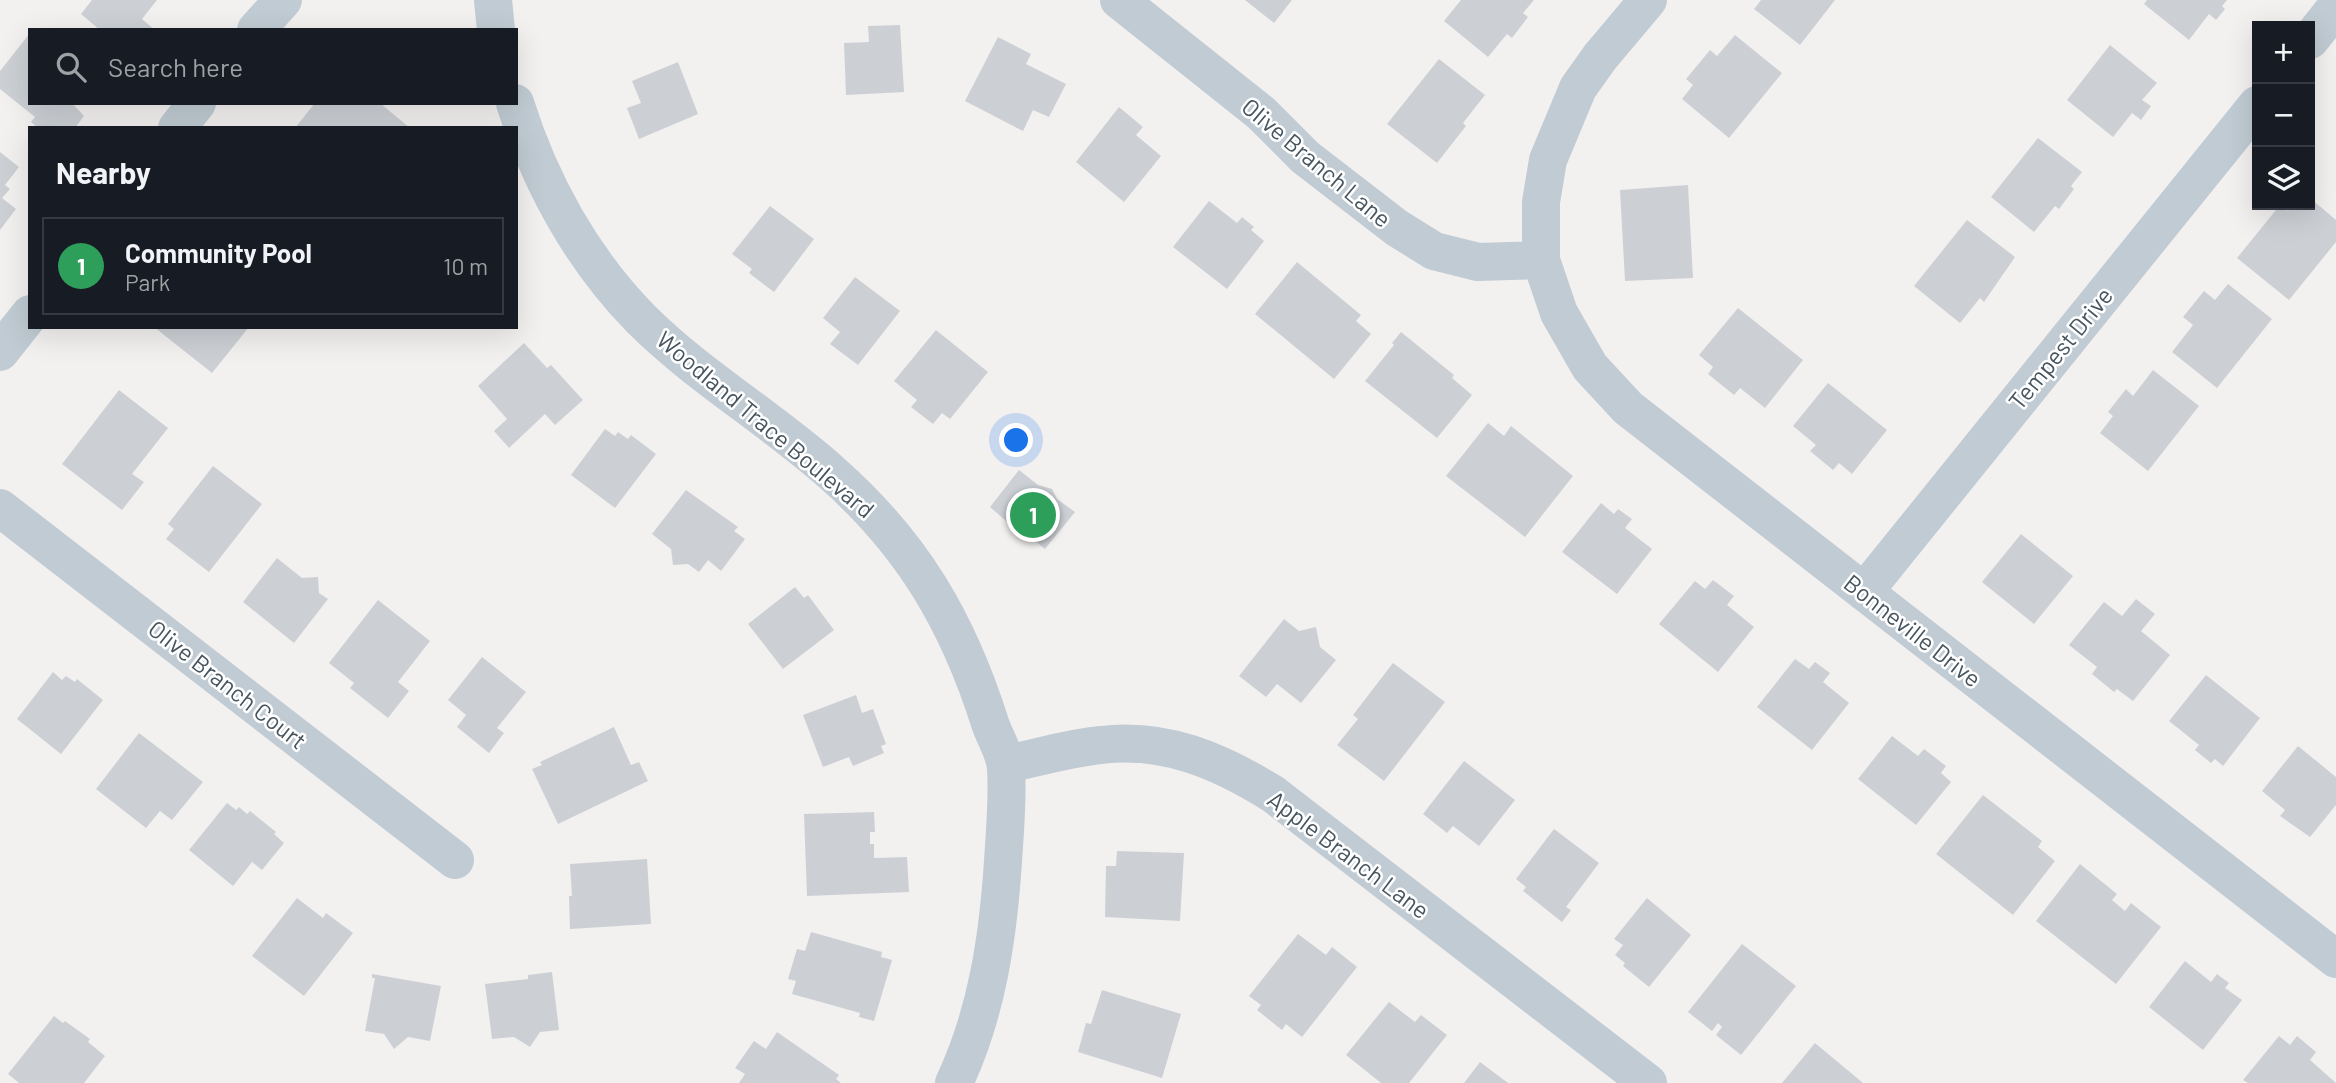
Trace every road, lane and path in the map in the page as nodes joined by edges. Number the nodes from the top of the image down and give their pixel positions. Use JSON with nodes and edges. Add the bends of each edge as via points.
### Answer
{"nodes":[{"id":1,"x":284,"y":0,"type":"edge"},
{"id":2,"x":493,"y":0,"type":"edge"},
{"id":3,"x":1119,"y":0,"type":"edge"},
{"id":4,"x":1647,"y":0,"type":"edge"},
{"id":5,"x":2336,"y":7,"type":"edge"},
{"id":6,"x":258,"y":28,"type":"edge"},
{"id":7,"x":496,"y":28,"type":"edge"},
{"id":8,"x":2315,"y":34,"type":"edge"},
{"id":9,"x":195,"y":105,"type":"edge"},
{"id":10,"x":516,"y":105,"type":"edge"},
{"id":11,"x":2252,"y":111,"type":"edge"},
{"id":12,"x":179,"y":126,"type":"edge"},
{"id":13,"x":1541,"y":260,"type":"junction"},
{"id":14,"x":28,"y":317,"type":"edge"},
{"id":15,"x":0,"y":352,"type":"edge"},
{"id":16,"x":0,"y":508,"type":"edge"},
{"id":17,"x":1864,"y":592,"type":"junction"},
{"id":18,"x":1006,"y":764,"type":"junction"},
{"id":19,"x":455,"y":860,"type":"dead end"},
{"id":20,"x":2336,"y":959,"type":"edge"},
{"id":21,"x":954,"y":1083,"type":"edge"},
{"id":22,"x":1648,"y":1083,"type":"edge"}],
"edges":[{"from":1,"to":6,"type":"street"},
{"from":2,"to":7,"type":"street"},
{"from":3,"to":13,"type":"street","name":"Olive Branch Lane","via":[[1396,229],[1434,251],[1478,262]]},
{"from":4,"to":13,"type":"street","name":"Bonneville Drive","via":[[1578,88],[1562,121],[1548,160],[1541,202]]},
{"from":5,"to":8,"type":"street"},
{"from":9,"to":12,"type":"street"},
{"from":10,"to":18,"type":"street","name":"Woodland Trace Boulevard","via":[[533,155],[565,219],[640,317],[833,473],[906,551],[954,629]]},
{"from":11,"to":17,"type":"street","name":"Tempest Drive"},
{"from":13,"to":17,"type":"street","name":"Bonneville Drive","via":[[1559,313],[1590,368],[1628,408]]},
{"from":14,"to":15,"type":"street"},
{"from":16,"to":19,"type":"street","name":"Olive Branch Court"},
{"from":17,"to":20,"type":"street","name":"Bonneville Drive"},
{"from":18,"to":21,"type":"street","name":"Woodland Trace Boulevard","via":[[1000,917],[989,984]]},
{"from":18,"to":22,"type":"street","name":"Apple Branch Lane","via":[[1101,744],[1150,744],[1236,771],[1273,794]]}]}
